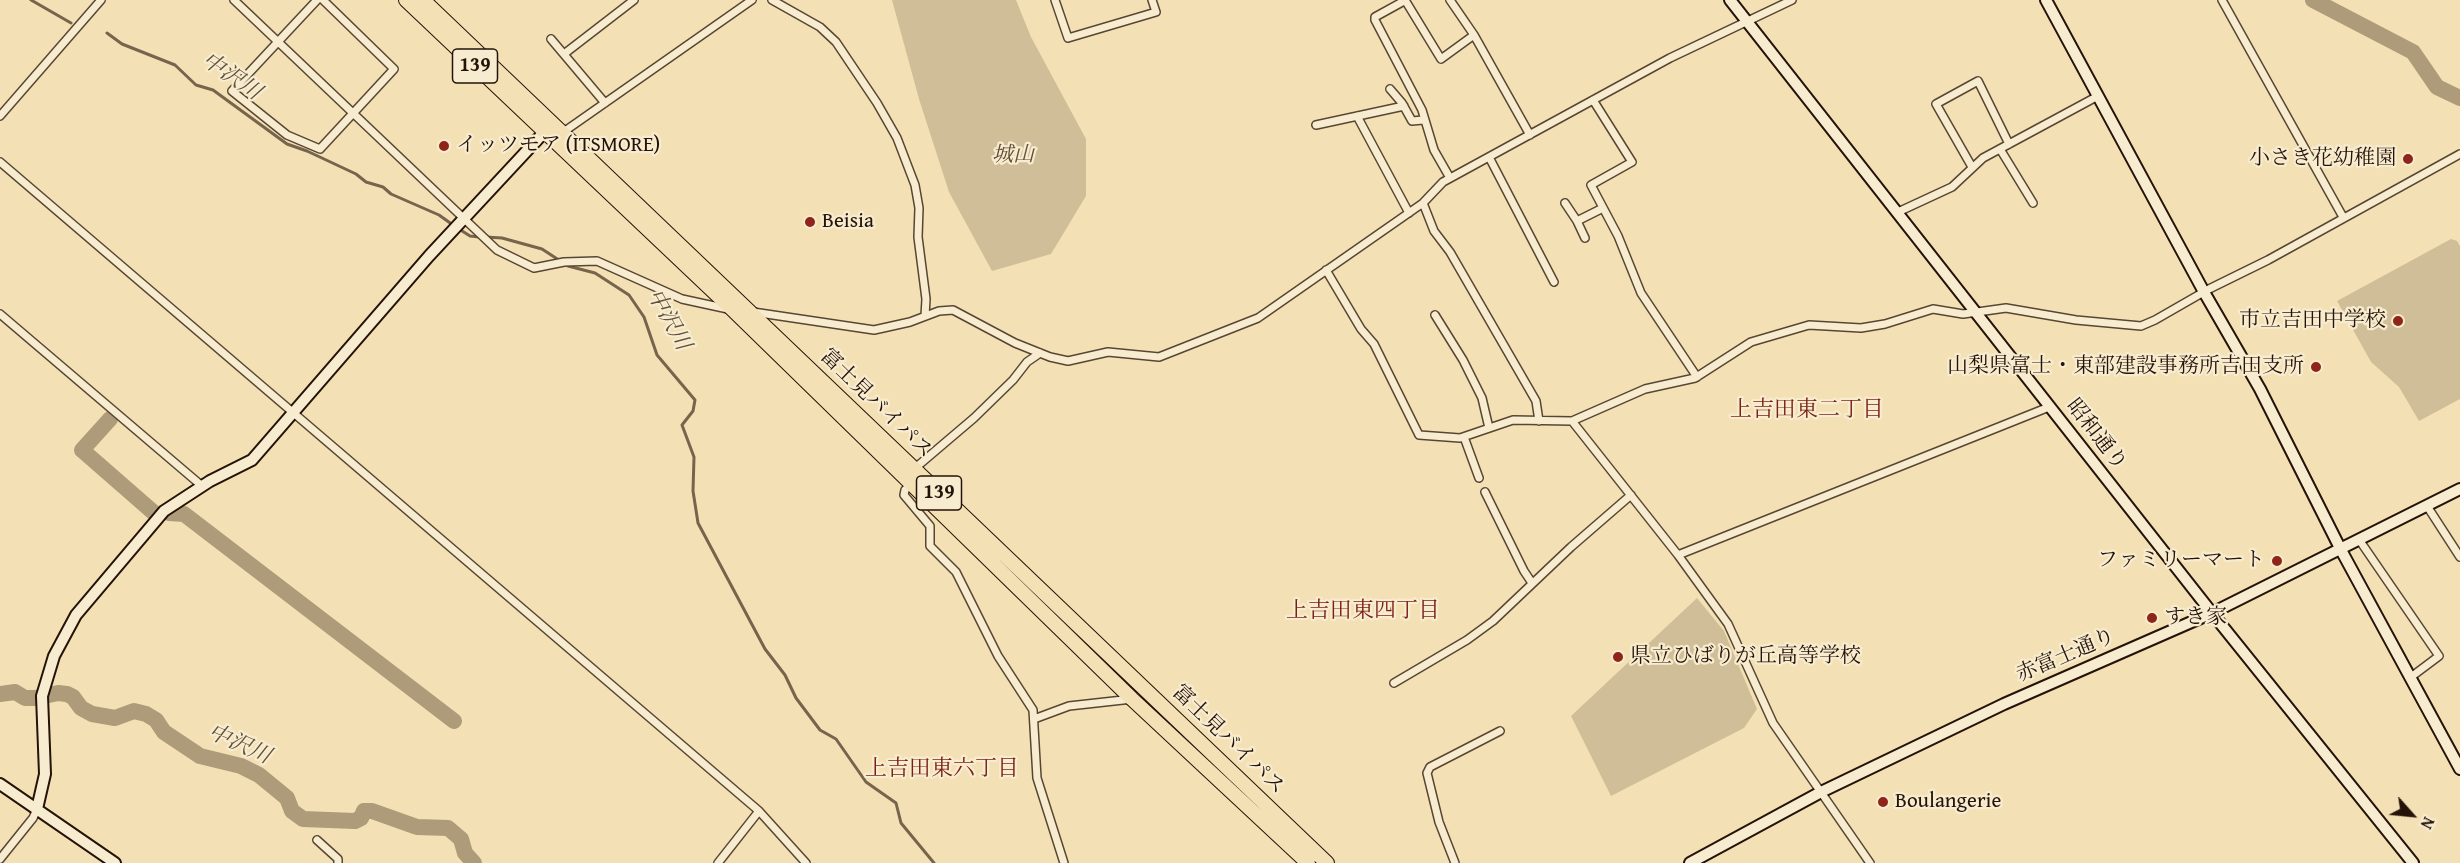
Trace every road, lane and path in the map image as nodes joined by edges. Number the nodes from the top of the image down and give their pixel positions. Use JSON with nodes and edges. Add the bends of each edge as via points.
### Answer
{"nodes":[{"id":1,"x":101,"y":0,"type":"edge"},
{"id":2,"x":234,"y":0,"type":"edge"},
{"id":3,"x":317,"y":0,"type":"edge"},
{"id":4,"x":323,"y":0,"type":"edge"},
{"id":5,"x":406,"y":0,"type":"edge"},
{"id":6,"x":423,"y":0,"type":"edge"},
{"id":7,"x":634,"y":0,"type":"edge"},
{"id":8,"x":752,"y":0,"type":"edge"},
{"id":9,"x":772,"y":0,"type":"edge"},
{"id":10,"x":1055,"y":0,"type":"edge"},
{"id":11,"x":1152,"y":0,"type":"edge"},
{"id":12,"x":1404,"y":0,"type":"edge"},
{"id":13,"x":1450,"y":0,"type":"edge"},
{"id":14,"x":1730,"y":0,"type":"edge"},
{"id":15,"x":1792,"y":0,"type":"edge"},
{"id":16,"x":2046,"y":0,"type":"edge"},
{"id":17,"x":2222,"y":0,"type":"edge"},
{"id":18,"x":1748,"y":22,"type":"junction"},
{"id":19,"x":1474,"y":35,"type":"junction"},
{"id":20,"x":551,"y":39,"type":"dead end"},
{"id":21,"x":278,"y":41,"type":"junction"},
{"id":22,"x":564,"y":54,"type":"junction"},
{"id":23,"x":1390,"y":89,"type":"dead end"},
{"id":24,"x":2098,"y":96,"type":"junction"},
{"id":25,"x":1593,"y":100,"type":"junction"},
{"id":26,"x":604,"y":103,"type":"junction"},
{"id":27,"x":1404,"y":106,"type":"junction"},
{"id":28,"x":352,"y":112,"type":"junction"},
{"id":29,"x":0,"y":116,"type":"edge"},
{"id":30,"x":1357,"y":116,"type":"junction"},
{"id":31,"x":1423,"y":120,"type":"junction"},
{"id":32,"x":1317,"y":125,"type":"dead end"},
{"id":33,"x":553,"y":129,"type":"junction"},
{"id":34,"x":1530,"y":135,"type":"junction"},
{"id":35,"x":2009,"y":144,"type":"junction"},
{"id":36,"x":2000,"y":149,"type":"junction"},
{"id":37,"x":2460,"y":154,"type":"edge"},
{"id":38,"x":1489,"y":157,"type":"junction"},
{"id":39,"x":0,"y":162,"type":"edge"},
{"id":40,"x":1972,"y":167,"type":"junction"},
{"id":41,"x":1449,"y":178,"type":"junction"},
{"id":42,"x":2032,"y":202,"type":"dead end"},
{"id":43,"x":1423,"y":203,"type":"junction"},
{"id":44,"x":1565,"y":203,"type":"dead end"},
{"id":45,"x":1603,"y":208,"type":"junction"},
{"id":46,"x":1898,"y":212,"type":"junction"},
{"id":47,"x":1409,"y":213,"type":"junction"},
{"id":48,"x":2343,"y":217,"type":"junction"},
{"id":49,"x":463,"y":219,"type":"junction"},
{"id":50,"x":1577,"y":221,"type":"junction"},
{"id":51,"x":1585,"y":238,"type":"dead end"},
{"id":52,"x":1326,"y":270,"type":"junction"},
{"id":53,"x":1554,"y":282,"type":"dead end"},
{"id":54,"x":2204,"y":292,"type":"junction"},
{"id":55,"x":733,"y":310,"type":"junction"},
{"id":56,"x":1975,"y":311,"type":"junction"},
{"id":57,"x":750,"y":312,"type":"junction"},
{"id":58,"x":0,"y":314,"type":"edge"},
{"id":59,"x":1436,"y":315,"type":"dead end"},
{"id":60,"x":925,"y":316,"type":"junction"},
{"id":61,"x":1040,"y":353,"type":"junction"},
{"id":62,"x":1697,"y":377,"type":"junction"},
{"id":63,"x":2049,"y":407,"type":"junction"},
{"id":64,"x":293,"y":413,"type":"junction"},
{"id":65,"x":1539,"y":421,"type":"junction"},
{"id":66,"x":1572,"y":421,"type":"junction"},
{"id":67,"x":1489,"y":428,"type":"junction"},
{"id":68,"x":1464,"y":437,"type":"junction"},
{"id":69,"x":914,"y":470,"type":"junction"},
{"id":70,"x":1479,"y":478,"type":"dead end"},
{"id":71,"x":911,"y":484,"type":"junction"},
{"id":72,"x":202,"y":486,"type":"junction"},
{"id":73,"x":2460,"y":489,"type":"edge"},
{"id":74,"x":1485,"y":492,"type":"dead end"},
{"id":75,"x":1631,"y":495,"type":"junction"},
{"id":76,"x":2427,"y":506,"type":"junction"},
{"id":77,"x":2360,"y":541,"type":"junction"},
{"id":78,"x":2341,"y":550,"type":"junction"},
{"id":79,"x":1678,"y":555,"type":"junction"},
{"id":80,"x":2460,"y":557,"type":"edge"},
{"id":81,"x":1532,"y":583,"type":"junction"},
{"id":82,"x":2212,"y":614,"type":"junction"},
{"id":83,"x":2411,"y":677,"type":"junction"},
{"id":84,"x":1394,"y":683,"type":"dead end"},
{"id":85,"x":1132,"y":699,"type":"junction"},
{"id":86,"x":1034,"y":719,"type":"junction"},
{"id":87,"x":1500,"y":731,"type":"dead end"},
{"id":88,"x":2460,"y":769,"type":"edge"},
{"id":89,"x":0,"y":784,"type":"edge"},
{"id":90,"x":1821,"y":792,"type":"junction"},
{"id":91,"x":37,"y":809,"type":"junction"},
{"id":92,"x":759,"y":812,"type":"junction"},
{"id":93,"x":317,"y":840,"type":"dead end"},
{"id":94,"x":0,"y":859,"type":"edge"},
{"id":95,"x":115,"y":863,"type":"edge"},
{"id":96,"x":338,"y":863,"type":"edge"},
{"id":97,"x":718,"y":863,"type":"edge"},
{"id":98,"x":806,"y":863,"type":"edge"},
{"id":99,"x":1064,"y":863,"type":"edge"},
{"id":100,"x":1308,"y":863,"type":"edge"},
{"id":101,"x":1327,"y":863,"type":"edge"},
{"id":102,"x":1455,"y":863,"type":"edge"},
{"id":103,"x":1690,"y":863,"type":"edge"},
{"id":104,"x":1869,"y":863,"type":"edge"},
{"id":105,"x":2413,"y":863,"type":"edge"}],
"edges":[{"from":1,"to":29,"type":"street"},
{"from":2,"to":21,"type":"street"},
{"from":3,"to":21,"type":"street"},
{"from":4,"to":28,"type":"street","via":[[394,69]]},
{"from":5,"to":33,"type":"highway","name":"富士見バイパス","number":"139"},
{"from":6,"to":33,"type":"highway","name":"富士見バイパス","number":"139"},
{"from":7,"to":22,"type":"street"},
{"from":8,"to":26,"type":"street"},
{"from":9,"to":60,"type":"street","via":[[820,27],[836,42],[897,138],[915,185],[919,208]]},
{"from":10,"to":11,"type":"street","via":[[1068,38],[1156,12]]},
{"from":12,"to":19,"type":"street","via":[[1441,59]]},
{"from":12,"to":31,"type":"street","via":[[1375,20],[1422,110]]},
{"from":13,"to":19,"type":"street"},
{"from":14,"to":18,"type":"street","name":"昭和通り"},
{"from":15,"to":18,"type":"street"},
{"from":16,"to":24,"type":"street"},
{"from":17,"to":48,"type":"street"},
{"from":18,"to":25,"type":"street"},
{"from":18,"to":46,"type":"street","name":"昭和通り"},
{"from":19,"to":34,"type":"street"},
{"from":20,"to":22,"type":"street"},
{"from":21,"to":28,"type":"street"},
{"from":21,"to":28,"type":"street","via":[[232,91],[234,94],[287,135],[320,149]]},
{"from":22,"to":26,"type":"street"},
{"from":23,"to":27,"type":"street"},
{"from":24,"to":35,"type":"street"},
{"from":24,"to":54,"type":"street"},
{"from":25,"to":34,"type":"street"},
{"from":25,"to":45,"type":"street","via":[[1632,162],[1591,185]]},
{"from":26,"to":33,"type":"street"},
{"from":27,"to":30,"type":"street"},
{"from":27,"to":31,"type":"street","via":[[1412,121]]},
{"from":28,"to":49,"type":"street"},
{"from":30,"to":32,"type":"street"},
{"from":30,"to":47,"type":"street"},
{"from":31,"to":41,"type":"street"},
{"from":33,"to":49,"type":"street"},
{"from":33,"to":55,"type":"highway","name":"富士見バイパス","number":"139"},
{"from":33,"to":57,"type":"highway","name":"富士見バイパス","number":"139"},
{"from":34,"to":38,"type":"street"},
{"from":35,"to":36,"type":"street"},
{"from":35,"to":40,"type":"street","via":[[1978,81],[1936,104]]},
{"from":36,"to":40,"type":"street"},
{"from":36,"to":42,"type":"street"},
{"from":37,"to":48,"type":"street"},
{"from":38,"to":41,"type":"street"},
{"from":38,"to":53,"type":"street"},
{"from":39,"to":64,"type":"street"},
{"from":40,"to":46,"type":"street","via":[[1952,188]]},
{"from":41,"to":43,"type":"street"},
{"from":43,"to":47,"type":"street"},
{"from":43,"to":65,"type":"street","via":[[1434,231],[1536,401]]},
{"from":44,"to":50,"type":"street"},
{"from":45,"to":50,"type":"street"},
{"from":45,"to":62,"type":"street","via":[[1641,293]]},
{"from":46,"to":56,"type":"street","name":"昭和通り"},
{"from":47,"to":52,"type":"street"},
{"from":48,"to":54,"type":"street"},
{"from":49,"to":55,"type":"street","via":[[497,250],[534,268],[597,261],[682,299]]},
{"from":49,"to":64,"type":"street"},
{"from":50,"to":51,"type":"street"},
{"from":52,"to":61,"type":"street","via":[[1258,318],[1159,357],[1108,352],[1068,361]]},
{"from":52,"to":68,"type":"street","via":[[1374,344],[1419,435]]},
{"from":54,"to":56,"type":"street","via":[[2141,326],[2076,320],[2019,309]]},
{"from":54,"to":78,"type":"street","via":[[2260,389]]},
{"from":55,"to":57,"type":"street"},
{"from":55,"to":71,"type":"highway","name":"富士見バイパス","number":"139"},
{"from":56,"to":62,"type":"street","via":[[1963,314],[1933,309],[1861,328],[1795,328],[1750,342]]},
{"from":56,"to":63,"type":"street","name":"昭和通り"},
{"from":57,"to":60,"type":"street","via":[[874,330]]},
{"from":57,"to":69,"type":"highway","name":"富士見バイパス","number":"139"},
{"from":58,"to":72,"type":"street"},
{"from":59,"to":67,"type":"street","via":[[1482,398]]},
{"from":60,"to":61,"type":"street","via":[[953,310]]},
{"from":61,"to":69,"type":"street"},
{"from":62,"to":66,"type":"street","via":[[1645,389]]},
{"from":63,"to":79,"type":"street"},
{"from":63,"to":82,"type":"street","name":"昭和通り"},
{"from":64,"to":72,"type":"street","via":[[252,460]]},
{"from":64,"to":92,"type":"street"},
{"from":65,"to":66,"type":"street"},
{"from":65,"to":67,"type":"street","via":[[1514,420]]},
{"from":66,"to":75,"type":"street"},
{"from":67,"to":68,"type":"street"},
{"from":68,"to":70,"type":"street"},
{"from":69,"to":101,"type":"highway","name":"富士見バイパス","number":"139"},
{"from":71,"to":85,"type":"highway","name":"富士見バイパス","number":"139"},
{"from":71,"to":86,"type":"street","via":[[904,495],[930,526],[930,546],[956,572],[998,656],[1030,704]]},
{"from":72,"to":91,"type":"street","via":[[164,511],[76,615],[54,656],[42,696],[45,774]]},
{"from":73,"to":76,"type":"street","name":"赤富士通り"},
{"from":74,"to":81,"type":"street"},
{"from":75,"to":79,"type":"street"},
{"from":75,"to":81,"type":"street"},
{"from":76,"to":77,"type":"street","name":"赤富士通り"},
{"from":76,"to":80,"type":"street"},
{"from":77,"to":78,"type":"street","name":"赤富士通り"},
{"from":77,"to":83,"type":"street","via":[[2439,656]]},
{"from":78,"to":82,"type":"street","name":"赤富士通り"},
{"from":78,"to":83,"type":"street"},
{"from":79,"to":90,"type":"street","via":[[1728,624],[1773,723]]},
{"from":81,"to":84,"type":"street","via":[[1467,640]]},
{"from":82,"to":90,"type":"street","name":"赤富士通り","via":[[2004,704]]},
{"from":82,"to":105,"type":"street","name":"昭和通り"},
{"from":83,"to":88,"type":"street"},
{"from":85,"to":86,"type":"street","via":[[1070,706]]},
{"from":85,"to":100,"type":"highway","name":"富士見バイパス","number":"139"},
{"from":86,"to":99,"type":"street","via":[[1036,778]]},
{"from":87,"to":102,"type":"street","via":[[1430,767],[1427,773],[1439,822]]},
{"from":89,"to":91,"type":"street"},
{"from":90,"to":103,"type":"street","name":"赤富士通り"},
{"from":90,"to":104,"type":"street"},
{"from":91,"to":94,"type":"street"},
{"from":91,"to":95,"type":"street"},
{"from":92,"to":97,"type":"street"},
{"from":92,"to":98,"type":"street"},
{"from":93,"to":96,"type":"street"}]}
